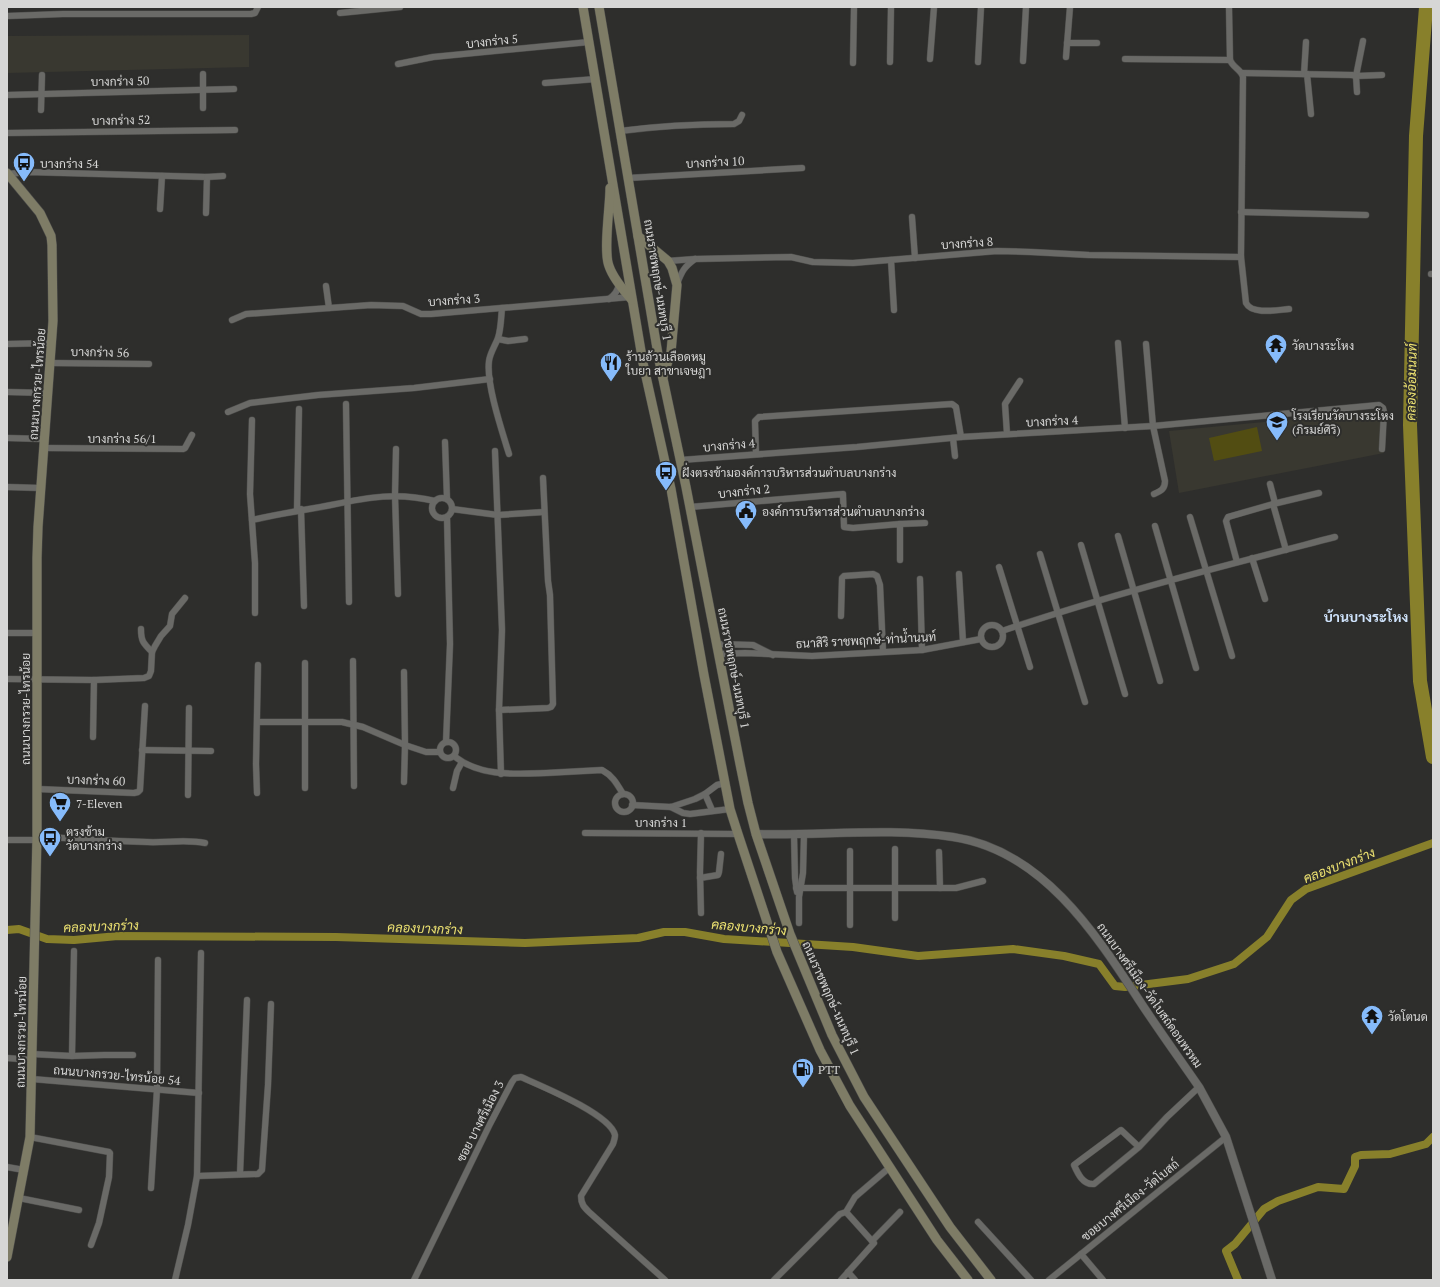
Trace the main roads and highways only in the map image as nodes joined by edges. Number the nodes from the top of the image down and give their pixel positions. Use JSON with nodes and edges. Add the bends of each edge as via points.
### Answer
{"nodes":[{"id":1,"x":583,"y":7,"type":"edge"},
{"id":2,"x":599,"y":7,"type":"edge"},
{"id":3,"x":611,"y":170,"type":"junction"},
{"id":4,"x":8,"y":174,"type":"edge"},
{"id":5,"x":638,"y":236,"type":"junction"},
{"id":6,"x":631,"y":299,"type":"junction"},
{"id":7,"x":662,"y":377,"type":"junction"},
{"id":8,"x":7,"y":1257,"type":"edge"},
{"id":9,"x":968,"y":1280,"type":"edge"},
{"id":10,"x":991,"y":1280,"type":"edge"}],
"edges":[{"from":1,"to":3,"type":"main road"},
{"from":2,"to":5,"type":"main road","name":"ถนนราชพฤกษ์-นนทบุรี 1"},
{"from":3,"to":6,"type":"main road"},
{"from":3,"to":6,"type":"main road","via":[[606,252],[609,266]]},
{"from":4,"to":8,"type":"main road","name":"ถนนบางกรวย-ไทรน้อย","via":[[40,213],[51,236],[53,321],[37,550],[37,838],[30,1137]]},
{"from":5,"to":7,"type":"main road","name":"ถนนราชพฤกษ์-นนทบุรี 1"},
{"from":5,"to":7,"type":"main road","via":[[668,261],[677,285],[673,343]]},
{"from":6,"to":9,"type":"main road","via":[[671,489],[730,809],[770,932],[820,1050],[850,1106],[937,1240]]},
{"from":7,"to":10,"type":"main road","name":"ถนนราชพฤกษ์-นนทบุรี 1","via":[[681,460],[747,797],[756,834],[790,934],[832,1035],[864,1097],[950,1227]]}]}
